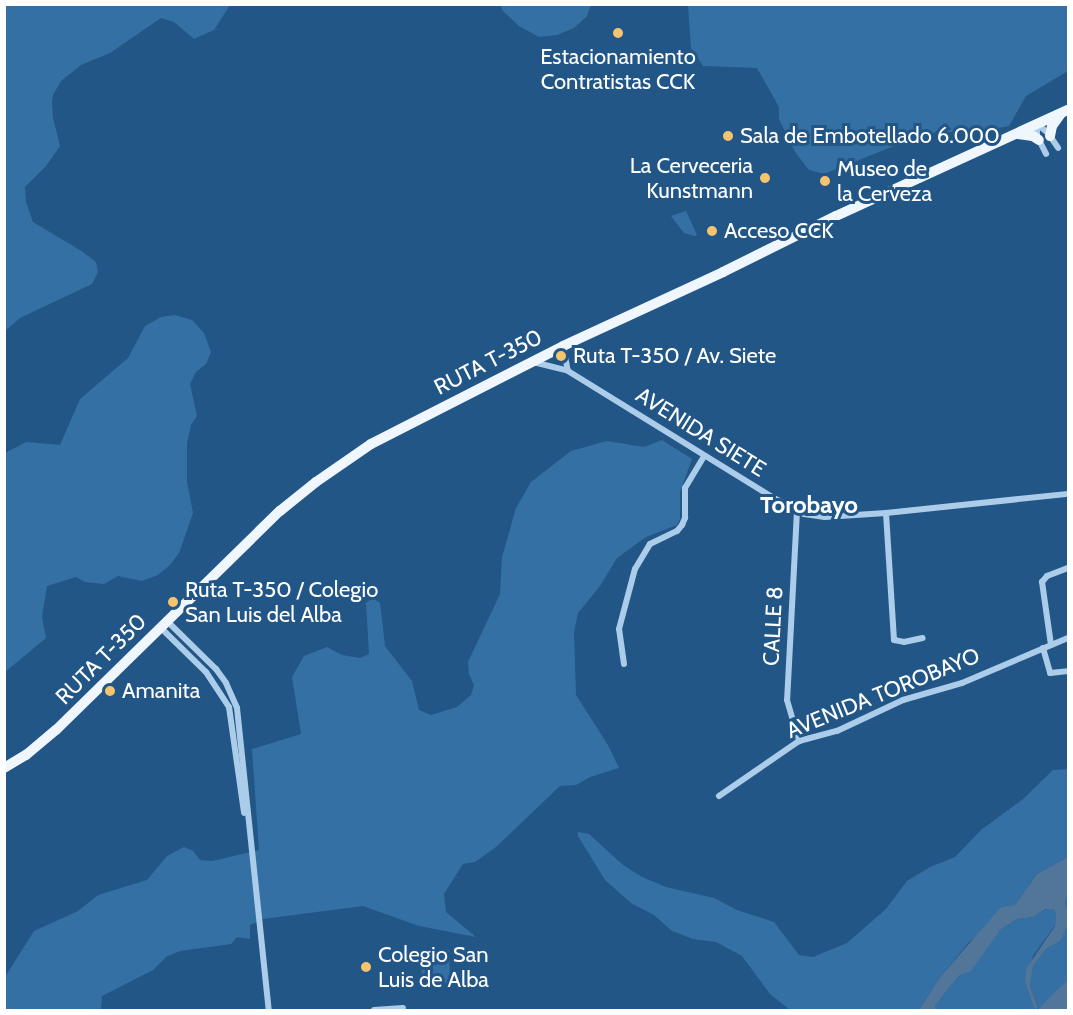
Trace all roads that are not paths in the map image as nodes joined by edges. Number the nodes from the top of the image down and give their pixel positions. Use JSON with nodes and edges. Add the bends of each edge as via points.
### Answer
{"nodes":[{"id":1,"x":1066,"y":111,"type":"edge"},
{"id":2,"x":1037,"y":124,"type":"junction"},
{"id":3,"x":1015,"y":134,"type":"junction"},
{"id":4,"x":1050,"y":135,"type":"junction"},
{"id":5,"x":1039,"y":140,"type":"junction"},
{"id":6,"x":1058,"y":148,"type":"dead end"},
{"id":7,"x":1046,"y":154,"type":"dead end"},
{"id":8,"x":563,"y":346,"type":"junction"},
{"id":9,"x":531,"y":362,"type":"junction"},
{"id":10,"x":568,"y":371,"type":"junction"},
{"id":11,"x":704,"y":456,"type":"junction"},
{"id":12,"x":1068,"y":494,"type":"edge"},
{"id":13,"x":797,"y":511,"type":"junction"},
{"id":14,"x":886,"y":513,"type":"junction"},
{"id":15,"x":1068,"y":568,"type":"edge"},
{"id":16,"x":164,"y":624,"type":"junction"},
{"id":17,"x":923,"y":638,"type":"dead end"},
{"id":18,"x":1068,"y":638,"type":"edge"},
{"id":19,"x":1051,"y":645,"type":"junction"},
{"id":20,"x":1043,"y":648,"type":"junction"},
{"id":21,"x":624,"y":664,"type":"dead end"},
{"id":22,"x":1068,"y":671,"type":"edge"},
{"id":23,"x":799,"y":741,"type":"junction"},
{"id":24,"x":4,"y":768,"type":"edge"},
{"id":25,"x":718,"y":796,"type":"dead end"},
{"id":26,"x":403,"y":1008,"type":"dead end"},
{"id":27,"x":269,"y":1011,"type":"edge"},
{"id":28,"x":374,"y":1011,"type":"edge"}],
"edges":[{"from":1,"to":2,"type":"main road","name":"RUTA T-350"},
{"from":1,"to":4,"type":"main road","via":[[1054,122]]},
{"from":2,"to":3,"type":"main road","name":"RUTA T-350"},
{"from":2,"to":4,"type":"street"},
{"from":2,"to":5,"type":"street"},
{"from":3,"to":5,"type":"main road"},
{"from":3,"to":8,"type":"main road","name":"RUTA T-350"},
{"from":4,"to":6,"type":"street"},
{"from":5,"to":7,"type":"street"},
{"from":8,"to":9,"type":"main road","name":"RUTA T-350"},
{"from":8,"to":10,"type":"street"},
{"from":9,"to":10,"type":"street","name":"AVENIDA SIETE"},
{"from":9,"to":16,"type":"main road","name":"RUTA T-350","via":[[391,433],[334,468],[269,521]]},
{"from":10,"to":11,"type":"street","name":"AVENIDA SIETE"},
{"from":11,"to":13,"type":"street","name":"AVENIDA SIETE"},
{"from":11,"to":21,"type":"street","via":[[685,488],[686,513],[682,525],[650,544],[635,569],[619,629]]},
{"from":12,"to":14,"type":"street","name":"AVENIDA SIETE"},
{"from":13,"to":14,"type":"street","name":"AVENIDA SIETE","via":[[825,517]]},
{"from":13,"to":23,"type":"street","name":"CALLE 8","via":[[787,700]]},
{"from":14,"to":17,"type":"street","via":[[894,640]]},
{"from":15,"to":19,"type":"street","via":[[1042,582]]},
{"from":16,"to":24,"type":"main road","name":"RUTA T-350","via":[[39,746]]},
{"from":16,"to":27,"type":"street","via":[[216,669],[234,700],[241,726]]},
{"from":18,"to":19,"type":"street","name":"AVENIDA TOROBAYO"},
{"from":19,"to":20,"type":"street","name":"AVENIDA TOROBAYO"},
{"from":20,"to":22,"type":"street","via":[[1050,673]]},
{"from":20,"to":23,"type":"street","name":"AVENIDA TOROBAYO","via":[[962,683],[903,700],[837,731]]},
{"from":23,"to":25,"type":"street","name":"AVENIDA TOROBAYO"},
{"from":26,"to":28,"type":"street"}]}
